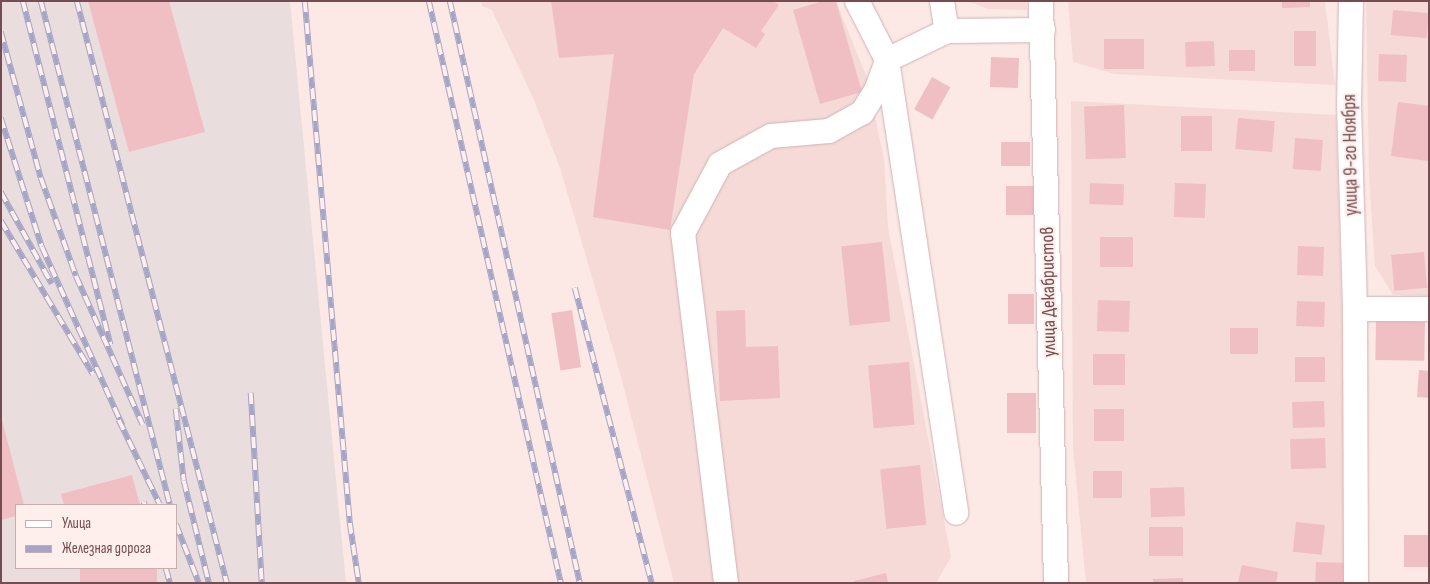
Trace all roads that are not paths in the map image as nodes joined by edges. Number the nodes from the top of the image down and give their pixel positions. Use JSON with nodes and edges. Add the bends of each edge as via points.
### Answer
{"nodes":[{"id":1,"x":857,"y":1,"type":"edge"},
{"id":2,"x":942,"y":1,"type":"edge"},
{"id":3,"x":1042,"y":1,"type":"edge"},
{"id":4,"x":1351,"y":1,"type":"edge"},
{"id":5,"x":1043,"y":30,"type":"junction"},
{"id":6,"x":948,"y":31,"type":"junction"},
{"id":7,"x":887,"y":60,"type":"junction"},
{"id":8,"x":1355,"y":309,"type":"junction"},
{"id":9,"x":1429,"y":309,"type":"edge"},
{"id":10,"x":956,"y":513,"type":"dead end"},
{"id":11,"x":726,"y":583,"type":"edge"},
{"id":12,"x":1056,"y":583,"type":"edge"},
{"id":13,"x":1356,"y":583,"type":"edge"}],
"edges":[{"from":1,"to":7,"type":"street"},
{"from":2,"to":6,"type":"street"},
{"from":3,"to":5,"type":"street","name":"улица Декабристов"},
{"from":4,"to":8,"type":"street","name":"улица 9-го Ноября","via":[[1349,106]]},
{"from":5,"to":6,"type":"street"},
{"from":5,"to":12,"type":"street","name":"улица Декабристов"},
{"from":6,"to":7,"type":"street"},
{"from":7,"to":10,"type":"street"},
{"from":7,"to":11,"type":"street","via":[[876,91],[862,113],[829,131],[771,136],[720,164],[684,234]]},
{"from":8,"to":9,"type":"street"},
{"from":8,"to":13,"type":"street","name":"улица 9-го Ноября"}]}
